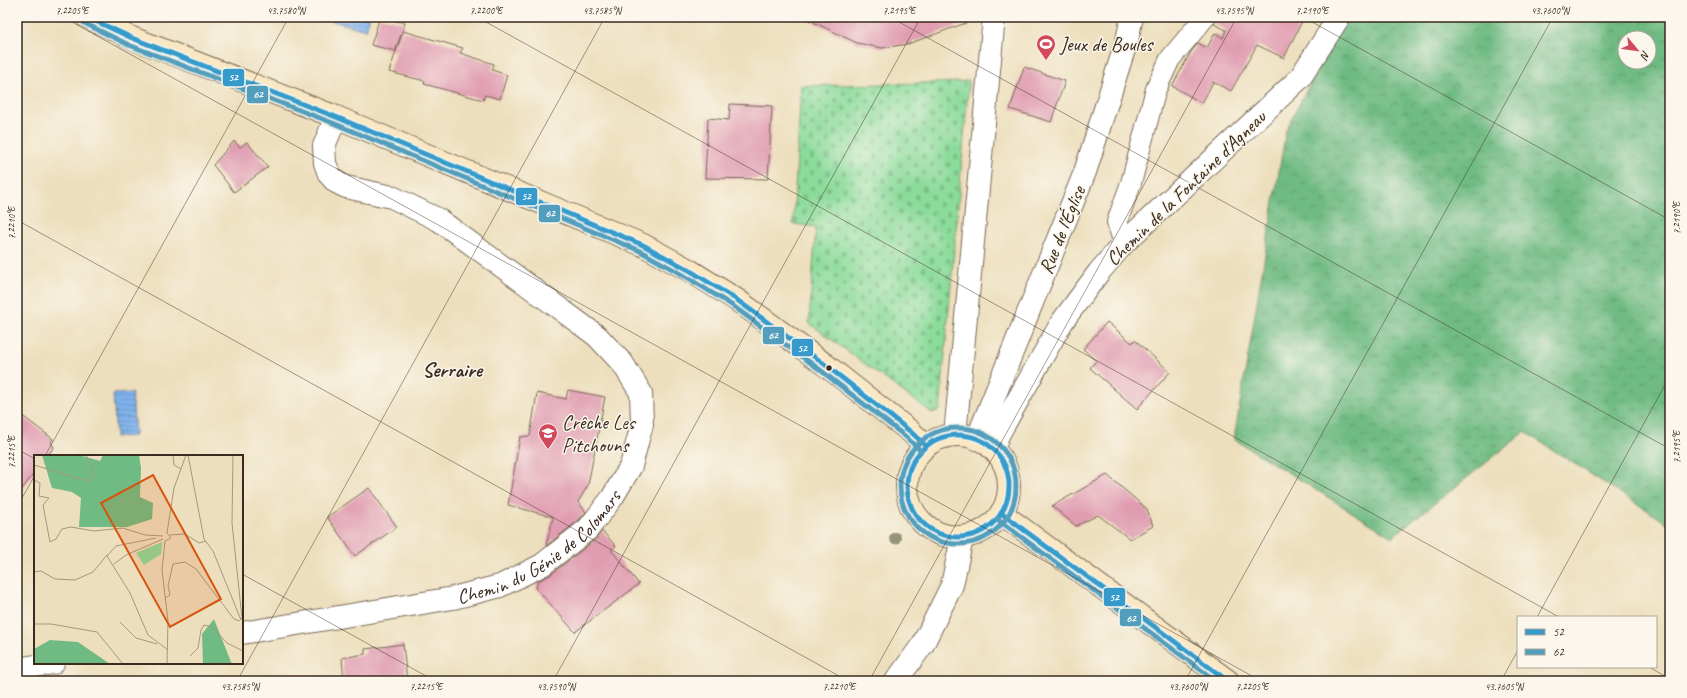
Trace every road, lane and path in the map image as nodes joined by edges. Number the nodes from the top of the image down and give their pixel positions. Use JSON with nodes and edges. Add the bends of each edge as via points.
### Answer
{"nodes":[{"id":1,"x":87,"y":17,"type":"edge"},
{"id":2,"x":994,"y":17,"type":"edge"},
{"id":3,"x":1132,"y":17,"type":"edge"},
{"id":4,"x":1205,"y":17,"type":"edge"},
{"id":5,"x":1339,"y":17,"type":"edge"},
{"id":6,"x":336,"y":117,"type":"junction"},
{"id":7,"x":1124,"y":243,"type":"junction"},
{"id":8,"x":955,"y":435,"type":"junction"},
{"id":9,"x":985,"y":444,"type":"junction"},
{"id":10,"x":926,"y":446,"type":"junction"},
{"id":11,"x":1000,"y":513,"type":"junction"},
{"id":12,"x":962,"y":538,"type":"junction"},
{"id":13,"x":243,"y":633,"type":"edge"},
{"id":14,"x":47,"y":664,"type":"edge"},
{"id":15,"x":17,"y":669,"type":"edge"},
{"id":16,"x":896,"y":681,"type":"edge"},
{"id":17,"x":1228,"y":681,"type":"edge"}],
"edges":[{"from":1,"to":6,"type":"main road","via":[[132,38]]},
{"from":2,"to":8,"type":"street"},
{"from":3,"to":9,"type":"street","name":"Rue de l'Église","via":[[1128,40],[1086,172]]},
{"from":4,"to":7,"type":"lane","via":[[1170,58],[1156,89],[1131,183],[1117,222]]},
{"from":5,"to":7,"type":"street","name":"Chemin de la Fontaine d'Agneau","via":[[1300,78]]},
{"from":6,"to":10,"type":"main road","via":[[643,245],[737,300]]},
{"from":6,"to":13,"type":"street","name":"Chemin du Génie de Colomars","via":[[324,146],[325,163],[329,174],[336,182],[346,187],[392,197],[439,220],[597,336],[623,364],[641,394],[642,424],[631,466],[612,498],[588,529],[542,565],[500,586],[453,598]]},
{"from":7,"to":9,"type":"street","name":"Chemin de la Fontaine d'Agneau","via":[[1062,322],[998,435]]},
{"from":8,"to":9,"type":"main road","via":[[966,436]]},
{"from":8,"to":10,"type":"main road","via":[[945,436]]},
{"from":9,"to":11,"type":"main road","via":[[1002,460],[1007,473],[1006,500]]},
{"from":10,"to":12,"type":"main road","via":[[916,456],[907,481],[907,495],[912,508],[930,529],[942,535]]},
{"from":11,"to":12,"type":"main road","via":[[982,531]]},
{"from":11,"to":17,"type":"main road"},
{"from":12,"to":16,"type":"street","via":[[952,585],[923,644]]},
{"from":14,"to":15,"type":"street"}]}
